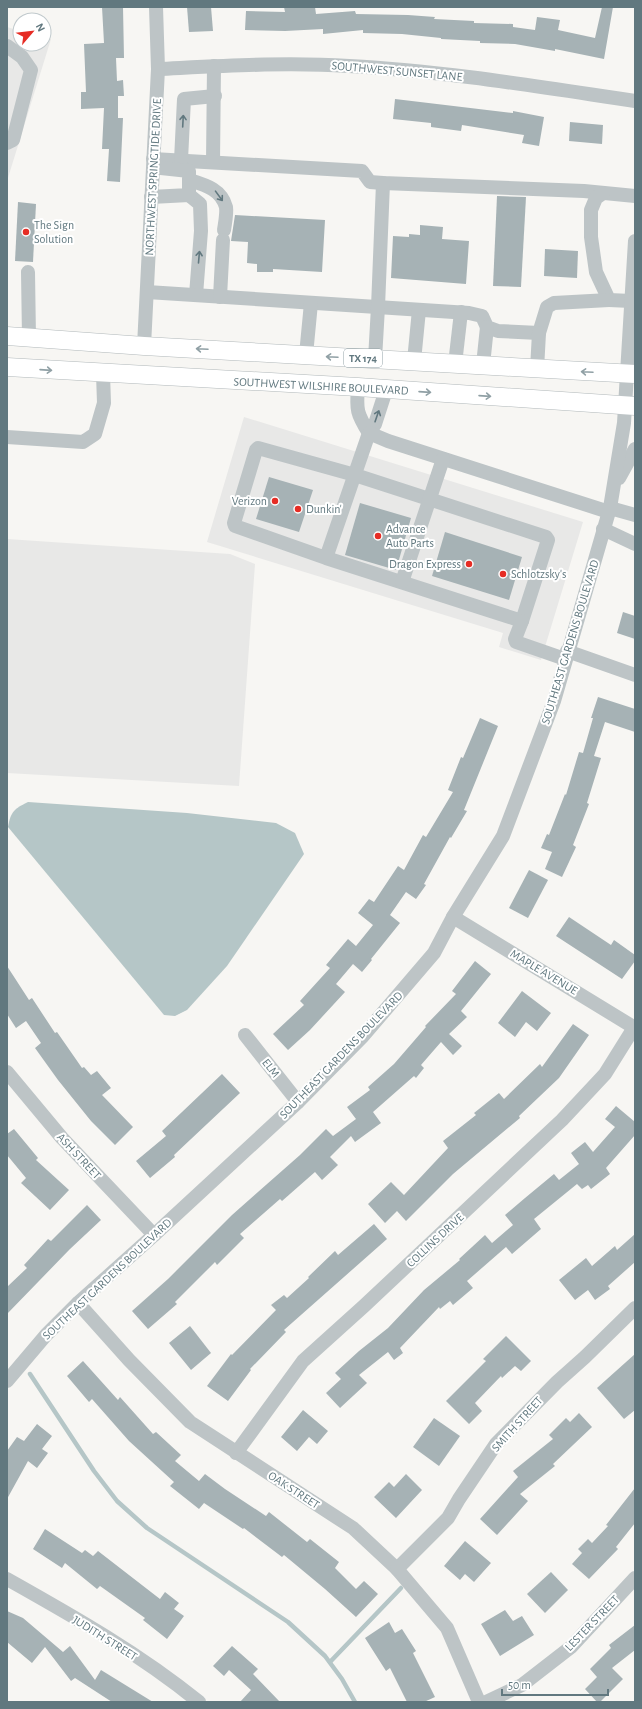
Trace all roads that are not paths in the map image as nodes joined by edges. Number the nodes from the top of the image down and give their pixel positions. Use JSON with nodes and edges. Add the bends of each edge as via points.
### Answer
{"nodes":[{"id":1,"x":156,"y":7,"type":"edge"},
{"id":2,"x":7,"y":46,"type":"edge"},
{"id":3,"x":214,"y":66,"type":"junction"},
{"id":4,"x":158,"y":69,"type":"junction"},
{"id":5,"x":215,"y":96,"type":"junction"},
{"id":6,"x":635,"y":101,"type":"edge"},
{"id":7,"x":7,"y":143,"type":"edge"},
{"id":8,"x":181,"y":160,"type":"junction"},
{"id":9,"x":213,"y":162,"type":"junction"},
{"id":10,"x":153,"y":163,"type":"junction"},
{"id":11,"x":189,"y":180,"type":"junction"},
{"id":12,"x":383,"y":184,"type":"junction"},
{"id":13,"x":603,"y":193,"type":"junction"},
{"id":14,"x":189,"y":195,"type":"junction"},
{"id":15,"x":152,"y":196,"type":"junction"},
{"id":16,"x":635,"y":196,"type":"edge"},
{"id":17,"x":635,"y":241,"type":"edge"},
{"id":18,"x":28,"y":272,"type":"dead end"},
{"id":19,"x":146,"y":292,"type":"junction"},
{"id":20,"x":196,"y":296,"type":"junction"},
{"id":21,"x":220,"y":297,"type":"junction"},
{"id":22,"x":609,"y":300,"type":"junction"},
{"id":23,"x":631,"y":301,"type":"junction"},
{"id":24,"x":311,"y":303,"type":"junction"},
{"id":25,"x":378,"y":308,"type":"junction"},
{"id":26,"x":419,"y":310,"type":"junction"},
{"id":27,"x":461,"y":312,"type":"junction"},
{"id":28,"x":487,"y":327,"type":"junction"},
{"id":29,"x":539,"y":333,"type":"junction"},
{"id":30,"x":7,"y":336,"type":"edge"},
{"id":31,"x":29,"y":338,"type":"junction"},
{"id":32,"x":144,"y":346,"type":"junction"},
{"id":33,"x":306,"y":355,"type":"junction"},
{"id":34,"x":375,"y":359,"type":"junction"},
{"id":35,"x":414,"y":362,"type":"junction"},
{"id":36,"x":455,"y":364,"type":"junction"},
{"id":37,"x":483,"y":365,"type":"junction"},
{"id":38,"x":7,"y":367,"type":"edge"},
{"id":39,"x":536,"y":369,"type":"junction"},
{"id":40,"x":103,"y":374,"type":"junction"},
{"id":41,"x":631,"y":374,"type":"edge"},
{"id":42,"x":358,"y":387,"type":"junction"},
{"id":43,"x":386,"y":390,"type":"junction"},
{"id":44,"x":630,"y":406,"type":"edge"},
{"id":45,"x":369,"y":433,"type":"junction"},
{"id":46,"x":7,"y":437,"type":"edge"},
{"id":47,"x":635,"y":449,"type":"edge"},
{"id":48,"x":443,"y":459,"type":"junction"},
{"id":49,"x":355,"y":475,"type":"junction"},
{"id":50,"x":612,"y":492,"type":"junction"},
{"id":51,"x":430,"y":499,"type":"junction"},
{"id":52,"x":609,"y":510,"type":"junction"},
{"id":53,"x":635,"y":516,"type":"edge"},
{"id":54,"x":603,"y":529,"type":"junction"},
{"id":55,"x":635,"y":544,"type":"edge"},
{"id":56,"x":326,"y":558,"type":"junction"},
{"id":57,"x":402,"y":582,"type":"junction"},
{"id":58,"x":522,"y":621,"type":"junction"},
{"id":59,"x":566,"y":655,"type":"junction"},
{"id":60,"x":635,"y":675,"type":"edge"},
{"id":61,"x":453,"y":916,"type":"junction"},
{"id":62,"x":635,"y":1027,"type":"edge"},
{"id":63,"x":245,"y":1035,"type":"dead end"},
{"id":64,"x":7,"y":1072,"type":"edge"},
{"id":65,"x":298,"y":1102,"type":"junction"},
{"id":66,"x":154,"y":1235,"type":"junction"},
{"id":67,"x":78,"y":1303,"type":"junction"},
{"id":68,"x":635,"y":1308,"type":"edge"},
{"id":69,"x":12,"y":1365,"type":"edge"},
{"id":70,"x":7,"y":1381,"type":"edge"},
{"id":71,"x":236,"y":1453,"type":"junction"},
{"id":72,"x":398,"y":1569,"type":"junction"},
{"id":73,"x":635,"y":1578,"type":"edge"},
{"id":74,"x":7,"y":1579,"type":"edge"},
{"id":75,"x":199,"y":1702,"type":"edge"},
{"id":76,"x":480,"y":1702,"type":"edge"},
{"id":77,"x":486,"y":1702,"type":"edge"}],
"edges":[{"from":1,"to":4,"type":"street","name":"NORTHWEST SPRINGTIDE DRIVE"},
{"from":2,"to":7,"type":"street","via":[[22,57],[31,70],[18,126],[13,140]]},
{"from":3,"to":4,"type":"street","name":"SOUTHWEST SUNSET LANE"},
{"from":3,"to":5,"type":"street"},
{"from":3,"to":6,"type":"street","name":"SOUTHWEST SUNSET LANE","via":[[349,66],[488,79]]},
{"from":4,"to":10,"type":"street","name":"NORTHWEST SPRINGTIDE DRIVE"},
{"from":8,"to":5,"type":"street","one_way":true,"via":[[184,99]]},
{"from":5,"to":9,"type":"street"},
{"from":8,"to":9,"type":"street"},
{"from":8,"to":10,"type":"street"},
{"from":9,"to":12,"type":"street","via":[[362,171],[370,182]]},
{"from":10,"to":11,"type":"street","via":[[189,171]]},
{"from":10,"to":15,"type":"street","name":"NORTHWEST SPRINGTIDE DRIVE"},
{"from":11,"to":14,"type":"street"},
{"from":11,"to":21,"type":"street","one_way":true,"via":[[211,186],[226,208]]},
{"from":12,"to":13,"type":"street"},
{"from":12,"to":25,"type":"street"},
{"from":13,"to":16,"type":"street"},
{"from":13,"to":22,"type":"street","via":[[596,198],[591,210],[591,237],[596,272]]},
{"from":14,"to":15,"type":"street"},
{"from":20,"to":14,"type":"street","one_way":true,"via":[[201,231],[200,204]]},
{"from":15,"to":19,"type":"street","name":"NORTHWEST SPRINGTIDE DRIVE"},
{"from":17,"to":23,"type":"street","name":"SOUTHEAST GARDENS BOULEVARD"},
{"from":18,"to":31,"type":"street"},
{"from":19,"to":20,"type":"street"},
{"from":19,"to":32,"type":"street","name":"NORTHWEST SPRINGTIDE DRIVE"},
{"from":20,"to":21,"type":"street"},
{"from":21,"to":24,"type":"street"},
{"from":22,"to":23,"type":"street"},
{"from":22,"to":29,"type":"street","via":[[554,304],[547,307]]},
{"from":23,"to":41,"type":"street","name":"SOUTHEAST GARDENS BOULEVARD"},
{"from":24,"to":25,"type":"street"},
{"from":24,"to":33,"type":"street"},
{"from":25,"to":26,"type":"street"},
{"from":25,"to":34,"type":"street"},
{"from":26,"to":27,"type":"street"},
{"from":26,"to":35,"type":"street"},
{"from":27,"to":28,"type":"street","via":[[482,316]]},
{"from":27,"to":36,"type":"street"},
{"from":28,"to":29,"type":"street","via":[[498,331]]},
{"from":28,"to":37,"type":"street"},
{"from":29,"to":39,"type":"street"},
{"from":30,"to":31,"type":"main road","number":"TX 174"},
{"from":31,"to":32,"type":"main road","number":"TX 174"},
{"from":33,"to":32,"type":"main road","number":"TX 174","one_way":true},
{"from":34,"to":33,"type":"main road","number":"TX 174","one_way":true},
{"from":34,"to":35,"type":"main road","number":"TX 174"},
{"from":35,"to":36,"type":"main road","number":"TX 174"},
{"from":36,"to":37,"type":"main road","number":"TX 174"},
{"from":37,"to":39,"type":"main road","number":"TX 174"},
{"from":38,"to":40,"type":"main road","name":"SOUTHWEST WILSHIRE BOULEVARD","one_way":true},
{"from":41,"to":39,"type":"main road","number":"TX 174","one_way":true},
{"from":40,"to":42,"type":"main road","name":"SOUTHWEST WILSHIRE BOULEVARD"},
{"from":40,"to":46,"type":"street","via":[[104,403],[95,434],[83,442]]},
{"from":41,"to":44,"type":"street","name":"SOUTHEAST GARDENS BOULEVARD"},
{"from":42,"to":43,"type":"main road","name":"SOUTHWEST WILSHIRE BOULEVARD"},
{"from":42,"to":45,"type":"street","via":[[356,407]]},
{"from":43,"to":44,"type":"main road","name":"SOUTHWEST WILSHIRE BOULEVARD","one_way":true},
{"from":45,"to":43,"type":"street","one_way":true,"via":[[375,424]]},
{"from":44,"to":50,"type":"street","name":"SOUTHEAST GARDENS BOULEVARD","via":[[623,425]]},
{"from":45,"to":48,"type":"street"},
{"from":45,"to":49,"type":"street"},
{"from":47,"to":50,"type":"street"},
{"from":48,"to":51,"type":"street"},
{"from":48,"to":52,"type":"street"},
{"from":49,"to":51,"type":"street"},
{"from":49,"to":56,"type":"street"},
{"from":49,"to":56,"type":"street","via":[[261,447],[256,450],[235,526]]},
{"from":50,"to":52,"type":"street","name":"SOUTHEAST GARDENS BOULEVARD"},
{"from":51,"to":57,"type":"street"},
{"from":51,"to":58,"type":"street","via":[[548,538]]},
{"from":52,"to":53,"type":"street"},
{"from":52,"to":54,"type":"street","name":"SOUTHEAST GARDENS BOULEVARD"},
{"from":54,"to":55,"type":"street"},
{"from":54,"to":59,"type":"street","name":"SOUTHEAST GARDENS BOULEVARD"},
{"from":56,"to":57,"type":"street"},
{"from":57,"to":58,"type":"street"},
{"from":58,"to":59,"type":"street","via":[[516,642]]},
{"from":59,"to":60,"type":"street"},
{"from":59,"to":61,"type":"street","name":"SOUTHEAST GARDENS BOULEVARD","via":[[554,701],[503,836]]},
{"from":61,"to":62,"type":"street","name":"MAPLE AVENUE"},
{"from":61,"to":65,"type":"street","name":"SOUTHEAST GARDENS BOULEVARD","via":[[434,953],[404,990]]},
{"from":62,"to":71,"type":"street","name":"COLLINS DRIVE","via":[[605,1074],[562,1120],[303,1360]]},
{"from":63,"to":65,"type":"street","name":"ELM"},
{"from":64,"to":66,"type":"street","name":"ASH STREET","via":[[62,1138]]},
{"from":65,"to":66,"type":"street","name":"SOUTHEAST GARDENS BOULEVARD"},
{"from":66,"to":67,"type":"street","name":"SOUTHEAST GARDENS BOULEVARD"},
{"from":67,"to":69,"type":"street","name":"SOUTHEAST GARDENS BOULEVARD"},
{"from":67,"to":71,"type":"street","name":"OAK STREET","via":[[190,1422]]},
{"from":68,"to":72,"type":"street","name":"SMITH STREET","via":[[496,1444],[448,1518]]},
{"from":69,"to":70,"type":"street","name":"SOUTHEAST GARDENS BOULEVARD"},
{"from":71,"to":72,"type":"street","name":"OAK STREET","via":[[353,1528]]},
{"from":72,"to":76,"type":"street","name":"OAK STREET","via":[[448,1628]]},
{"from":73,"to":77,"type":"street","name":"LESTER STREET","via":[[572,1647],[522,1685]]},
{"from":74,"to":75,"type":"street","name":"JUDITH STREET","via":[[167,1676]]}]}
